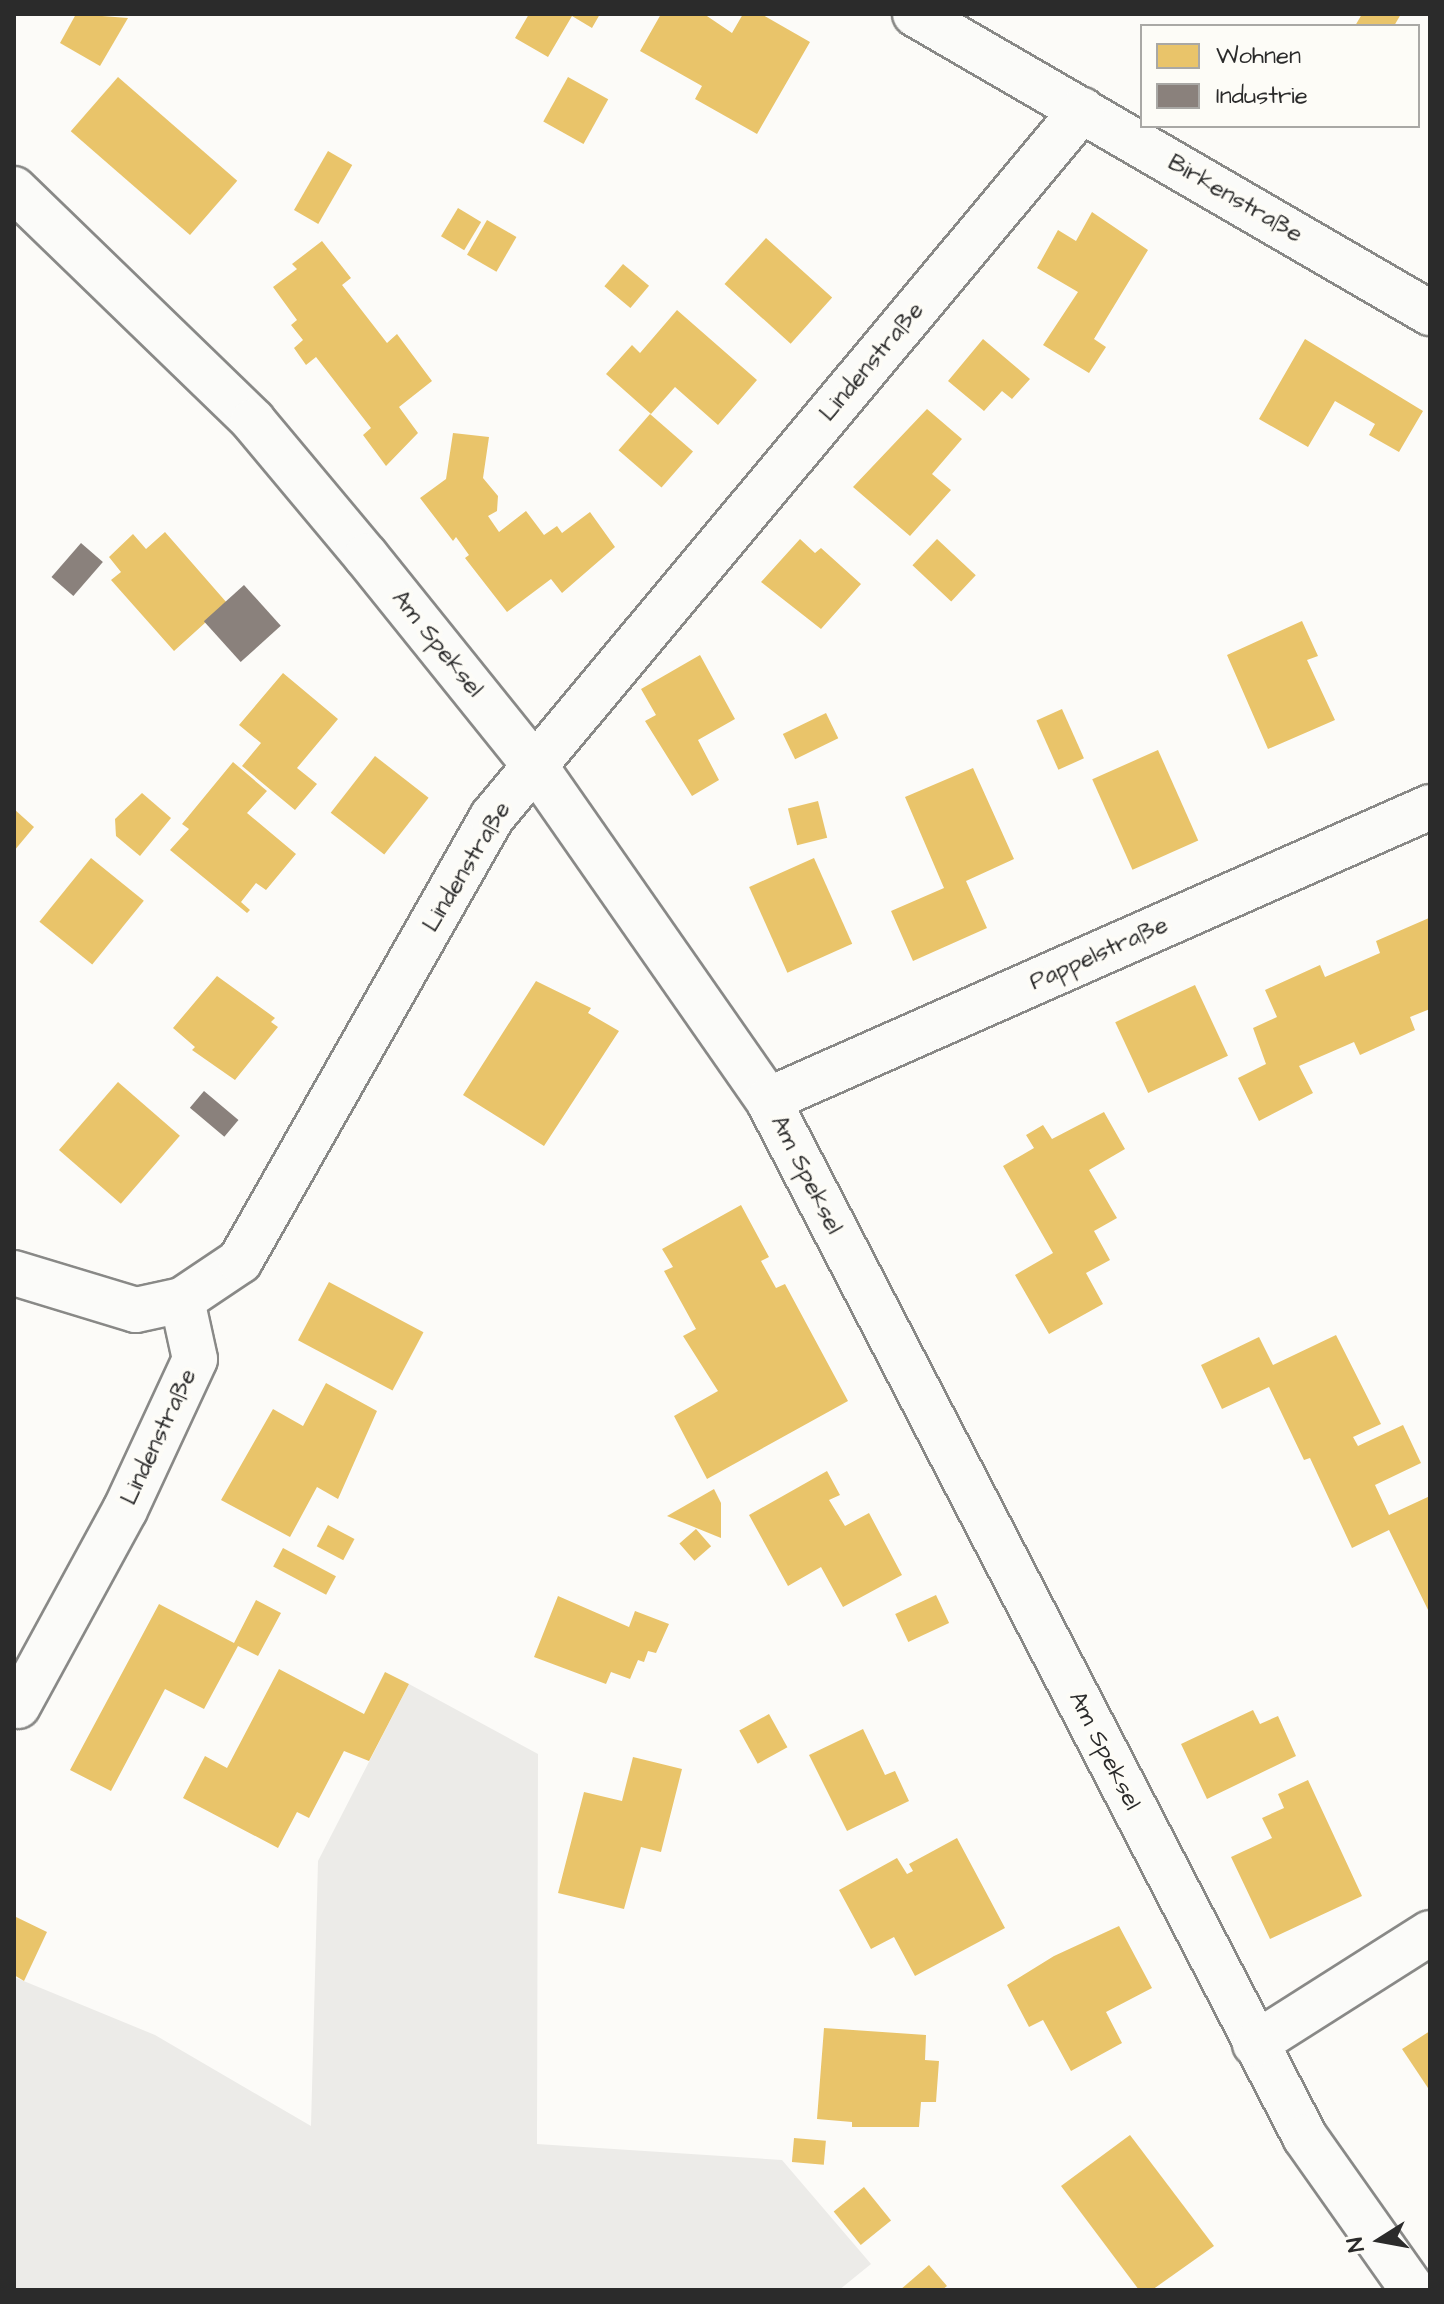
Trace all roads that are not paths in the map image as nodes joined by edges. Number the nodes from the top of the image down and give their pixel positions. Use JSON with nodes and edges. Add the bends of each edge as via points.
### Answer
{"nodes":[{"id":1,"x":915,"y":14,"type":"edge"},
{"id":2,"x":1082,"y":110,"type":"junction"},
{"id":3,"x":14,"y":189,"type":"edge"},
{"id":4,"x":1430,"y":313,"type":"edge"},
{"id":5,"x":535,"y":766,"type":"junction"},
{"id":6,"x":1430,"y":807,"type":"edge"},
{"id":7,"x":768,"y":1100,"type":"junction"},
{"id":8,"x":14,"y":1273,"type":"edge"},
{"id":9,"x":182,"y":1300,"type":"junction"},
{"id":10,"x":18,"y":1706,"type":"dead end"},
{"id":11,"x":1430,"y":1933,"type":"edge"},
{"id":12,"x":1255,"y":2044,"type":"junction"},
{"id":13,"x":1413,"y":2290,"type":"edge"}],
"edges":[{"from":1,"to":2,"type":"street","name":"Birkenstraße"},
{"from":2,"to":4,"type":"street","name":"Birkenstraße"},
{"from":2,"to":5,"type":"street","name":"Lindenstraße"},
{"from":3,"to":5,"type":"street","name":"Am Speksel","via":[[253,421]]},
{"from":5,"to":7,"type":"street","name":"Am Speksel"},
{"from":5,"to":9,"type":"street","name":"Lindenstraße","via":[[492,817],[240,1261]]},
{"from":6,"to":7,"type":"street","name":"Pappelstraße"},
{"from":7,"to":12,"type":"street","name":"Am Speksel"},
{"from":8,"to":9,"type":"street","via":[[136,1310]]},
{"from":9,"to":10,"type":"street","name":"Lindenstraße","via":[[195,1359],[125,1510]]},
{"from":11,"to":12,"type":"street"},
{"from":12,"to":13,"type":"street","name":"Am Speksel","via":[[1305,2137]]}]}
